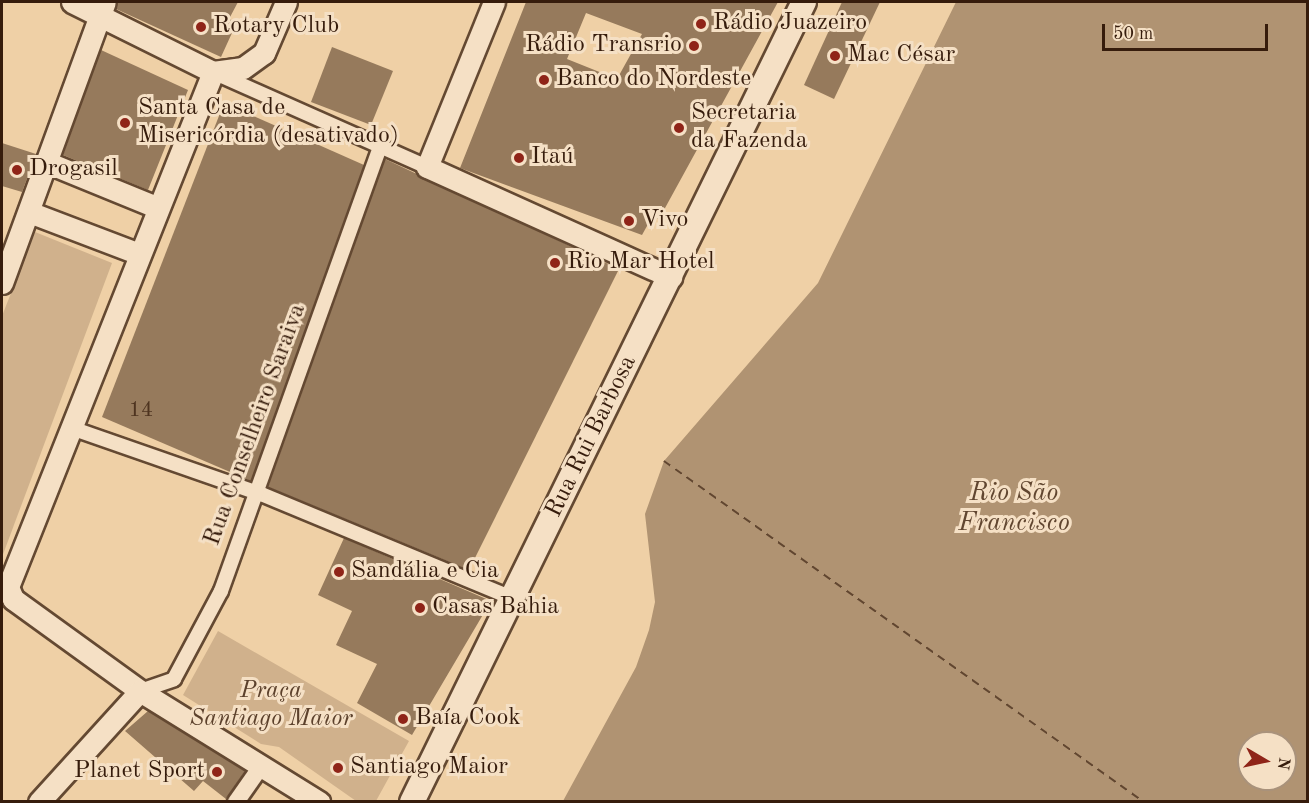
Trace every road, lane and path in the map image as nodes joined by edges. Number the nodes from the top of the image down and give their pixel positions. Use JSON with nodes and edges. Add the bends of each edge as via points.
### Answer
{"nodes":[{"id":1,"x":72,"y":2,"type":"edge"},
{"id":2,"x":286,"y":2,"type":"edge"},
{"id":3,"x":494,"y":2,"type":"edge"},
{"id":4,"x":804,"y":2,"type":"edge"},
{"id":5,"x":102,"y":7,"type":"edge"},
{"id":6,"x":213,"y":72,"type":"junction"},
{"id":7,"x":380,"y":146,"type":"junction"},
{"id":8,"x":46,"y":162,"type":"junction"},
{"id":9,"x":427,"y":167,"type":"junction"},
{"id":10,"x":156,"y":207,"type":"junction"},
{"id":11,"x":29,"y":212,"type":"junction"},
{"id":12,"x":137,"y":253,"type":"junction"},
{"id":13,"x":671,"y":277,"type":"junction"},
{"id":14,"x":2,"y":283,"type":"edge"},
{"id":15,"x":74,"y":429,"type":"junction"},
{"id":16,"x":254,"y":492,"type":"junction"},
{"id":17,"x":508,"y":596,"type":"junction"},
{"id":18,"x":140,"y":691,"type":"junction"},
{"id":19,"x":262,"y":765,"type":"junction"},
{"id":20,"x":39,"y":801,"type":"edge"},
{"id":21,"x":236,"y":801,"type":"edge"},
{"id":22,"x":319,"y":801,"type":"edge"},
{"id":23,"x":412,"y":801,"type":"edge"}],
"edges":[{"from":1,"to":5,"type":"street"},
{"from":2,"to":6,"type":"street","via":[[264,53],[243,68]]},
{"from":3,"to":9,"type":"street"},
{"from":4,"to":13,"type":"main road","name":"Rua Rui Barbosa"},
{"from":5,"to":6,"type":"street"},
{"from":5,"to":8,"type":"street"},
{"from":6,"to":7,"type":"street"},
{"from":6,"to":10,"type":"street"},
{"from":7,"to":9,"type":"street"},
{"from":7,"to":16,"type":"street","name":"Rua Conselheiro Saraiva"},
{"from":8,"to":10,"type":"street"},
{"from":8,"to":11,"type":"street"},
{"from":9,"to":13,"type":"street"},
{"from":10,"to":12,"type":"street"},
{"from":11,"to":12,"type":"street"},
{"from":11,"to":14,"type":"street"},
{"from":12,"to":15,"type":"street"},
{"from":13,"to":17,"type":"main road","name":"Rua Rui Barbosa"},
{"from":15,"to":16,"type":"street"},
{"from":15,"to":18,"type":"street","via":[[9,583],[13,599]]},
{"from":16,"to":17,"type":"street"},
{"from":16,"to":18,"type":"street","name":"Rua Conselheiro Saraiva","via":[[201,633],[174,679]]},
{"from":17,"to":23,"type":"main road","name":"Rua Rui Barbosa"},
{"from":18,"to":19,"type":"street"},
{"from":18,"to":20,"type":"street"},
{"from":19,"to":21,"type":"street"},
{"from":19,"to":22,"type":"street"}]}
